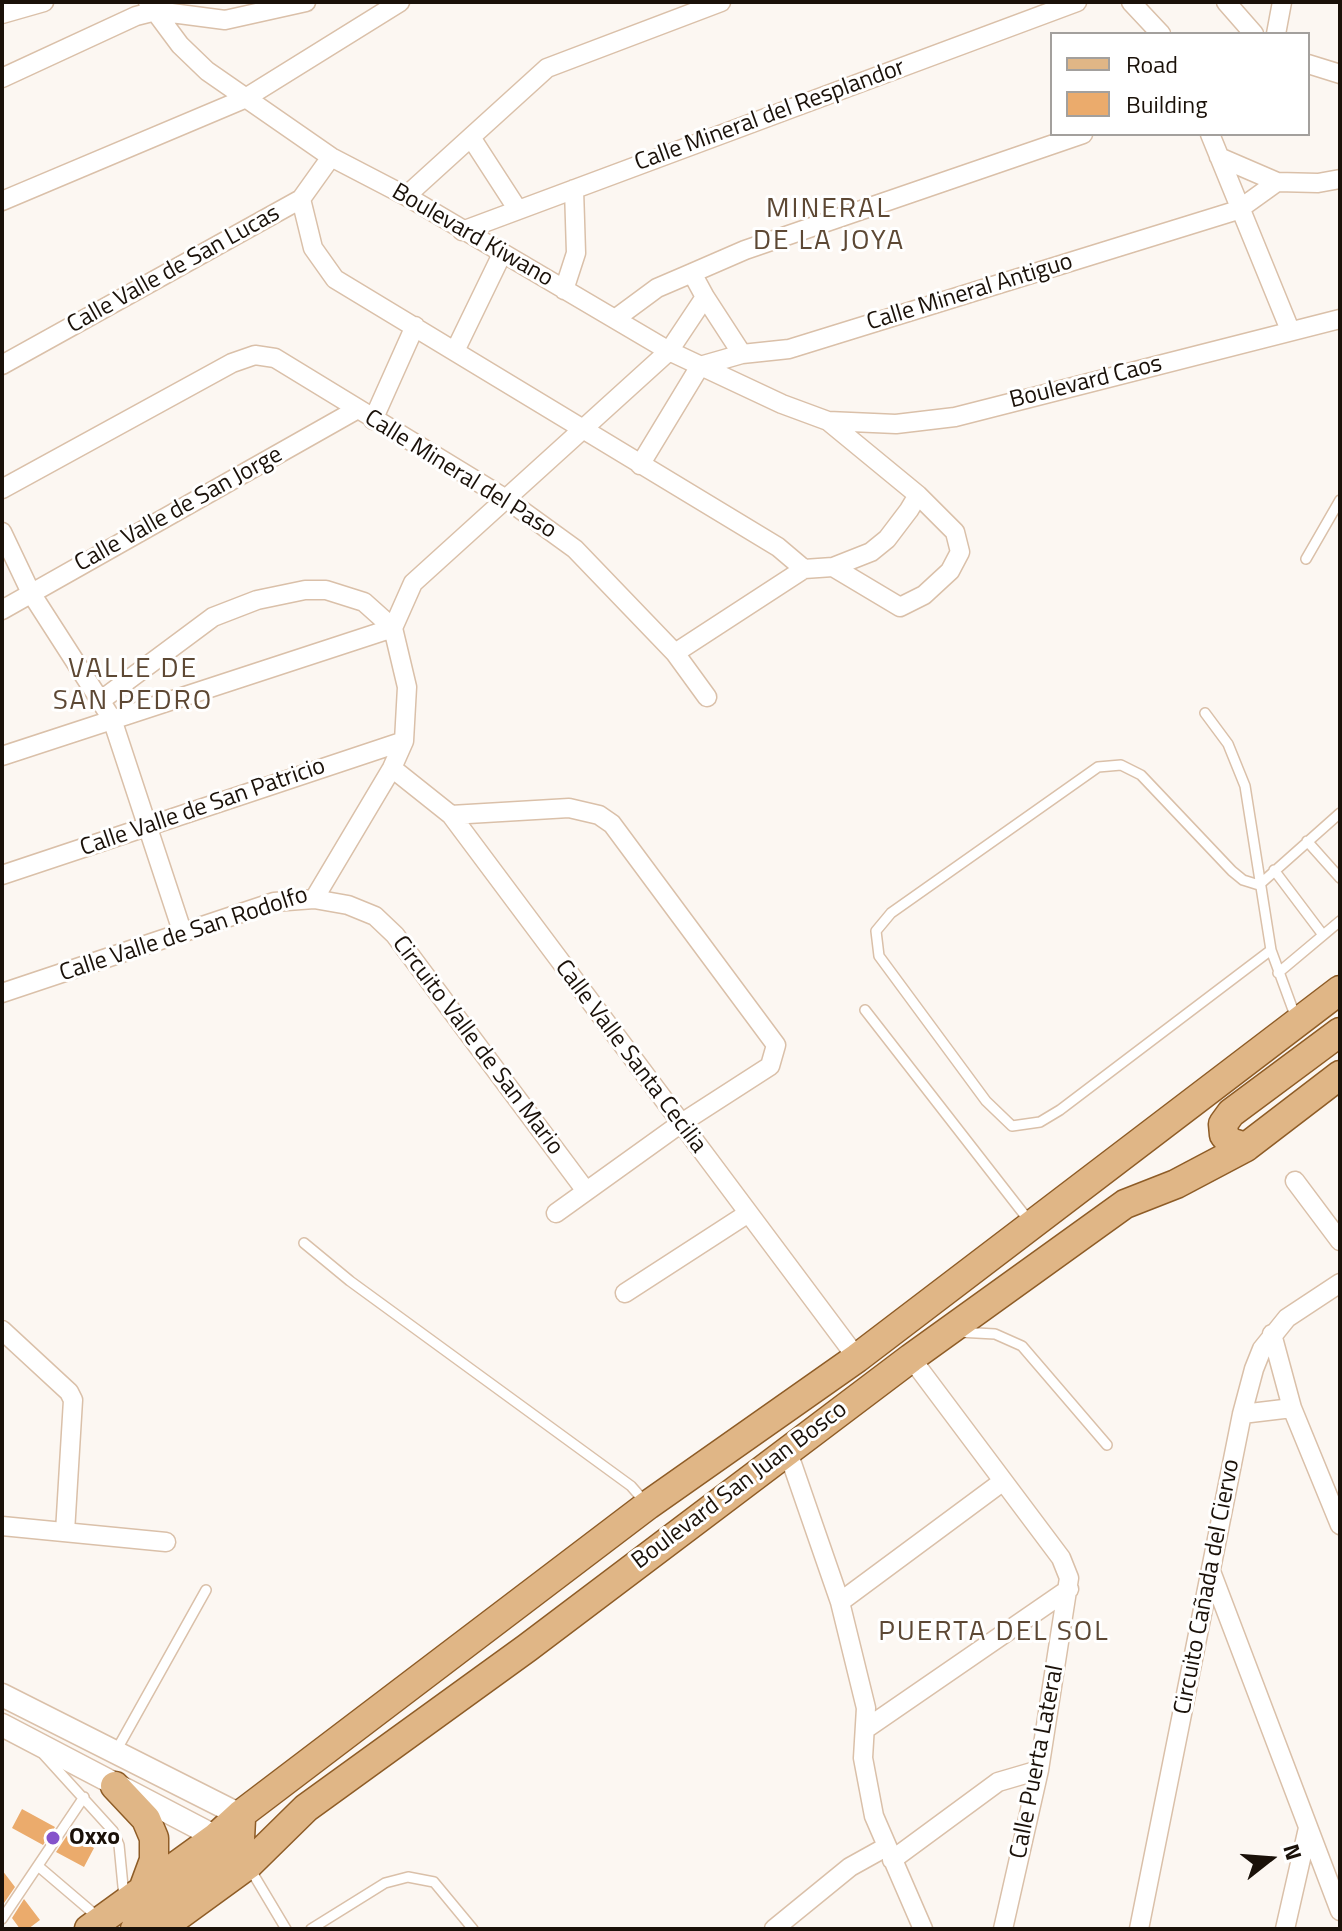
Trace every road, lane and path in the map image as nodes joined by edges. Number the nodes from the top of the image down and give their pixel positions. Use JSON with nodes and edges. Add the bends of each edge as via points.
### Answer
{"nodes":[{"id":1,"x":44,"y":2,"type":"edge"},
{"id":2,"x":306,"y":2,"type":"edge"},
{"id":3,"x":400,"y":2,"type":"edge"},
{"id":4,"x":721,"y":2,"type":"edge"},
{"id":5,"x":1077,"y":2,"type":"edge"},
{"id":6,"x":1131,"y":2,"type":"edge"},
{"id":7,"x":1226,"y":2,"type":"edge"},
{"id":8,"x":1282,"y":2,"type":"edge"},
{"id":9,"x":152,"y":7,"type":"edge"},
{"id":10,"x":2,"y":14,"type":"edge"},
{"id":11,"x":1159,"y":32,"type":"edge"},
{"id":12,"x":1252,"y":32,"type":"edge"},
{"id":13,"x":1276,"y":32,"type":"edge"},
{"id":14,"x":1310,"y":65,"type":"edge"},
{"id":15,"x":1340,"y":74,"type":"edge"},
{"id":16,"x":2,"y":78,"type":"edge"},
{"id":17,"x":244,"y":99,"type":"junction"},
{"id":18,"x":1077,"y":136,"type":"edge"},
{"id":19,"x":1211,"y":136,"type":"edge"},
{"id":20,"x":472,"y":139,"type":"junction"},
{"id":21,"x":331,"y":157,"type":"junction"},
{"id":22,"x":1219,"y":157,"type":"junction"},
{"id":23,"x":1340,"y":179,"type":"edge"},
{"id":24,"x":1277,"y":182,"type":"junction"},
{"id":25,"x":574,"y":189,"type":"junction"},
{"id":26,"x":406,"y":196,"type":"junction"},
{"id":27,"x":301,"y":199,"type":"junction"},
{"id":28,"x":2,"y":201,"type":"edge"},
{"id":29,"x":518,"y":210,"type":"junction"},
{"id":30,"x":1238,"y":210,"type":"junction"},
{"id":31,"x":462,"y":231,"type":"junction"},
{"id":32,"x":502,"y":254,"type":"junction"},
{"id":33,"x":692,"y":273,"type":"junction"},
{"id":34,"x":564,"y":290,"type":"junction"},
{"id":35,"x":705,"y":297,"type":"junction"},
{"id":36,"x":615,"y":319,"type":"junction"},
{"id":37,"x":1340,"y":319,"type":"edge"},
{"id":38,"x":415,"y":326,"type":"junction"},
{"id":39,"x":1290,"y":330,"type":"junction"},
{"id":40,"x":455,"y":351,"type":"junction"},
{"id":41,"x":669,"y":351,"type":"junction"},
{"id":42,"x":742,"y":354,"type":"junction"},
{"id":43,"x":2,"y":365,"type":"edge"},
{"id":44,"x":700,"y":366,"type":"junction"},
{"id":45,"x":356,"y":410,"type":"junction"},
{"id":46,"x":373,"y":420,"type":"junction"},
{"id":47,"x":828,"y":421,"type":"junction"},
{"id":48,"x":585,"y":431,"type":"junction"},
{"id":49,"x":640,"y":465,"type":"junction"},
{"id":50,"x":2,"y":489,"type":"edge"},
{"id":51,"x":918,"y":495,"type":"junction"},
{"id":52,"x":506,"y":499,"type":"junction"},
{"id":53,"x":1340,"y":500,"type":"edge"},
{"id":54,"x":2,"y":532,"type":"edge"},
{"id":55,"x":1306,"y":559,"type":"dead end"},
{"id":56,"x":833,"y":567,"type":"junction"},
{"id":57,"x":804,"y":569,"type":"junction"},
{"id":58,"x":31,"y":593,"type":"junction"},
{"id":59,"x":2,"y":610,"type":"edge"},
{"id":60,"x":393,"y":628,"type":"junction"},
{"id":61,"x":675,"y":653,"type":"junction"},
{"id":62,"x":707,"y":697,"type":"dead end"},
{"id":63,"x":100,"y":701,"type":"junction"},
{"id":64,"x":1205,"y":713,"type":"dead end"},
{"id":65,"x":112,"y":719,"type":"junction"},
{"id":66,"x":404,"y":741,"type":"junction"},
{"id":67,"x":2,"y":756,"type":"edge"},
{"id":68,"x":392,"y":768,"type":"junction"},
{"id":69,"x":1340,"y":813,"type":"edge"},
{"id":70,"x":451,"y":815,"type":"junction"},
{"id":71,"x":149,"y":827,"type":"junction"},
{"id":72,"x":1307,"y":841,"type":"junction"},
{"id":73,"x":1274,"y":870,"type":"junction"},
{"id":74,"x":2,"y":875,"type":"edge"},
{"id":75,"x":1340,"y":878,"type":"edge"},
{"id":76,"x":1259,"y":885,"type":"junction"},
{"id":77,"x":314,"y":899,"type":"junction"},
{"id":78,"x":1340,"y":921,"type":"edge"},
{"id":79,"x":182,"y":931,"type":"junction"},
{"id":80,"x":1323,"y":935,"type":"junction"},
{"id":81,"x":1271,"y":950,"type":"junction"},
{"id":82,"x":1278,"y":973,"type":"junction"},
{"id":83,"x":1340,"y":990,"type":"edge"},
{"id":84,"x":2,"y":993,"type":"edge"},
{"id":85,"x":865,"y":1010,"type":"dead end"},
{"id":86,"x":1298,"y":1021,"type":"junction"},
{"id":87,"x":1340,"y":1032,"type":"edge"},
{"id":88,"x":1340,"y":1075,"type":"edge"},
{"id":89,"x":680,"y":1124,"type":"junction"},
{"id":90,"x":1246,"y":1147,"type":"junction"},
{"id":91,"x":1295,"y":1181,"type":"dead end"},
{"id":92,"x":586,"y":1191,"type":"junction"},
{"id":93,"x":556,"y":1213,"type":"dead end"},
{"id":94,"x":747,"y":1214,"type":"junction"},
{"id":95,"x":1032,"y":1224,"type":"junction"},
{"id":96,"x":1340,"y":1241,"type":"edge"},
{"id":97,"x":304,"y":1243,"type":"dead end"},
{"id":98,"x":1340,"y":1283,"type":"edge"},
{"id":99,"x":625,"y":1293,"type":"dead end"},
{"id":100,"x":2,"y":1330,"type":"edge"},
{"id":101,"x":947,"y":1332,"type":"junction"},
{"id":102,"x":1272,"y":1334,"type":"junction"},
{"id":103,"x":857,"y":1358,"type":"junction"},
{"id":104,"x":911,"y":1358,"type":"junction"},
{"id":105,"x":1292,"y":1408,"type":"junction"},
{"id":106,"x":1242,"y":1414,"type":"junction"},
{"id":107,"x":1107,"y":1445,"type":"dead end"},
{"id":108,"x":788,"y":1452,"type":"junction"},
{"id":109,"x":1002,"y":1482,"type":"junction"},
{"id":110,"x":728,"y":1496,"type":"junction"},
{"id":111,"x":656,"y":1515,"type":"junction"},
{"id":112,"x":1340,"y":1525,"type":"edge"},
{"id":113,"x":2,"y":1526,"type":"edge"},
{"id":114,"x":65,"y":1532,"type":"junction"},
{"id":115,"x":166,"y":1542,"type":"dead end"},
{"id":116,"x":1212,"y":1574,"type":"junction"},
{"id":117,"x":1069,"y":1589,"type":"junction"},
{"id":118,"x":206,"y":1590,"type":"dead end"},
{"id":119,"x":840,"y":1602,"type":"junction"},
{"id":120,"x":580,"y":1607,"type":"junction"},
{"id":121,"x":2,"y":1695,"type":"edge"},
{"id":122,"x":2,"y":1725,"type":"edge"},
{"id":123,"x":867,"y":1728,"type":"junction"},
{"id":124,"x":28,"y":1738,"type":"junction"},
{"id":125,"x":115,"y":1752,"type":"junction"},
{"id":126,"x":1039,"y":1770,"type":"junction"},
{"id":127,"x":115,"y":1786,"type":"junction"},
{"id":128,"x":84,"y":1797,"type":"junction"},
{"id":129,"x":1308,"y":1828,"type":"junction"},
{"id":130,"x":236,"y":1839,"type":"junction"},
{"id":131,"x":889,"y":1853,"type":"junction"},
{"id":132,"x":38,"y":1866,"type":"junction"},
{"id":133,"x":115,"y":1910,"type":"edge"},
{"id":134,"x":1340,"y":1911,"type":"edge"},
{"id":135,"x":2,"y":1919,"type":"edge"},
{"id":136,"x":915,"y":1925,"type":"edge"},
{"id":137,"x":783,"y":1927,"type":"edge"},
{"id":138,"x":135,"y":1929,"type":"edge"},
{"id":139,"x":160,"y":1929,"type":"edge"},
{"id":140,"x":286,"y":1929,"type":"edge"},
{"id":141,"x":311,"y":1929,"type":"edge"},
{"id":142,"x":473,"y":1929,"type":"edge"},
{"id":143,"x":1003,"y":1929,"type":"edge"},
{"id":144,"x":1139,"y":1929,"type":"edge"},
{"id":145,"x":1285,"y":1929,"type":"edge"}],
"edges":[{"from":1,"to":10,"type":"street"},
{"from":2,"to":9,"type":"street","via":[[225,20]]},
{"from":3,"to":17,"type":"street"},
{"from":4,"to":20,"type":"street","via":[[559,61],[523,87]]},
{"from":5,"to":25,"type":"street","name":"Calle Mineral del Resplandor"},
{"from":6,"to":11,"type":"street"},
{"from":7,"to":12,"type":"street"},
{"from":8,"to":13,"type":"street"},
{"from":9,"to":16,"type":"street"},
{"from":9,"to":17,"type":"street","name":"Boulevard Kiwano","via":[[180,45]]},
{"from":14,"to":15,"type":"street"},
{"from":17,"to":21,"type":"street","name":"Boulevard Kiwano"},
{"from":17,"to":28,"type":"street"},
{"from":18,"to":33,"type":"street"},
{"from":19,"to":22,"type":"street"},
{"from":20,"to":26,"type":"street"},
{"from":20,"to":29,"type":"street"},
{"from":21,"to":26,"type":"street","name":"Boulevard Kiwano"},
{"from":21,"to":27,"type":"street","name":"Calle Valle de San Lucas"},
{"from":22,"to":24,"type":"street"},
{"from":22,"to":30,"type":"street"},
{"from":23,"to":24,"type":"street"},
{"from":24,"to":30,"type":"street","name":"Calle Mineral Antiguo"},
{"from":25,"to":29,"type":"street","name":"Calle Mineral del Resplandor"},
{"from":25,"to":34,"type":"street","via":[[576,253]]},
{"from":26,"to":31,"type":"street","name":"Boulevard Kiwano"},
{"from":27,"to":38,"type":"street","via":[[313,248],[325,269]]},
{"from":27,"to":43,"type":"street","name":"Calle Valle de San Lucas"},
{"from":29,"to":31,"type":"street","name":"Calle Mineral del Resplandor"},
{"from":30,"to":39,"type":"street"},
{"from":30,"to":42,"type":"street","name":"Calle Mineral Antiguo","via":[[789,349]]},
{"from":31,"to":32,"type":"street","name":"Boulevard Kiwano"},
{"from":32,"to":34,"type":"street","name":"Boulevard Kiwano"},
{"from":32,"to":40,"type":"street"},
{"from":33,"to":35,"type":"street"},
{"from":33,"to":36,"type":"street","via":[[657,288]]},
{"from":34,"to":36,"type":"street","name":"Boulevard Kiwano"},
{"from":35,"to":41,"type":"street"},
{"from":35,"to":42,"type":"street"},
{"from":36,"to":41,"type":"street","name":"Boulevard Kiwano"},
{"from":37,"to":39,"type":"street","name":"Boulevard Caos"},
{"from":38,"to":40,"type":"street"},
{"from":38,"to":46,"type":"street"},
{"from":39,"to":47,"type":"street","name":"Boulevard Caos","via":[[955,417],[896,424]]},
{"from":40,"to":48,"type":"street"},
{"from":41,"to":44,"type":"street","name":"Boulevard Kiwano"},
{"from":41,"to":48,"type":"street"},
{"from":42,"to":44,"type":"street","name":"Calle Mineral Antiguo"},
{"from":44,"to":47,"type":"street","name":"Boulevard Kiwano"},
{"from":44,"to":49,"type":"street"},
{"from":45,"to":46,"type":"street","name":"Calle Mineral del Paso"},
{"from":45,"to":50,"type":"street","name":"Calle Mineral del Paso","via":[[275,358],[255,355]]},
{"from":45,"to":58,"type":"street","name":"Calle Valle de San Jorge"},
{"from":46,"to":52,"type":"street","name":"Calle Mineral del Paso"},
{"from":47,"to":51,"type":"street"},
{"from":48,"to":49,"type":"street"},
{"from":48,"to":52,"type":"street"},
{"from":49,"to":57,"type":"street","via":[[778,547]]},
{"from":51,"to":56,"type":"street","via":[[887,539],[855,561]]},
{"from":51,"to":56,"type":"street","via":[[955,532],[960,552],[950,571],[924,595],[900,607]]},
{"from":52,"to":60,"type":"street","via":[[413,583]]},
{"from":52,"to":61,"type":"street","name":"Calle Mineral del Paso","via":[[575,549]]},
{"from":53,"to":55,"type":"lane"},
{"from":54,"to":58,"type":"street"},
{"from":56,"to":57,"type":"street"},
{"from":57,"to":61,"type":"street"},
{"from":58,"to":59,"type":"street","name":"Calle Valle de San Jorge"},
{"from":58,"to":63,"type":"street"},
{"from":60,"to":63,"type":"street","via":[[364,602],[326,590],[257,600],[213,617]]},
{"from":60,"to":65,"type":"street"},
{"from":60,"to":66,"type":"street","name":"Calle Valle de San Rodolfo","via":[[407,687]]},
{"from":61,"to":62,"type":"street","name":"Calle Mineral del Paso"},
{"from":63,"to":65,"type":"street"},
{"from":64,"to":76,"type":"lane","via":[[1239,766]]},
{"from":65,"to":67,"type":"street"},
{"from":65,"to":71,"type":"street"},
{"from":66,"to":68,"type":"street","name":"Calle Valle de San Rodolfo"},
{"from":66,"to":71,"type":"street","name":"Calle Valle de San Patricio"},
{"from":68,"to":70,"type":"street","name":"Calle Valle Santa Cecilia"},
{"from":68,"to":77,"type":"street","name":"Calle Valle de San Rodolfo"},
{"from":69,"to":72,"type":"lane"},
{"from":70,"to":89,"type":"street","name":"Calle Valle Santa Cecilia"},
{"from":70,"to":89,"type":"street","via":[[569,808],[599,815],[612,824],[772,1036],[776,1053],[770,1066]]},
{"from":71,"to":74,"type":"street","name":"Calle Valle de San Patricio"},
{"from":71,"to":79,"type":"street"},
{"from":72,"to":73,"type":"lane"},
{"from":72,"to":75,"type":"lane"},
{"from":73,"to":76,"type":"lane"},
{"from":73,"to":80,"type":"lane"},
{"from":76,"to":81,"type":"lane"},
{"from":76,"to":81,"type":"lane","via":[[1232,871],[1141,775],[1109,764],[1084,773],[891,913],[876,931],[875,945],[986,1101],[1012,1126],[1026,1126],[1060,1110]]},
{"from":77,"to":79,"type":"street","name":"Calle Valle de San Rodolfo","via":[[274,902]]},
{"from":77,"to":92,"type":"street","name":"Circuito Valle de San Mario","via":[[375,916],[395,935]]},
{"from":78,"to":80,"type":"lane"},
{"from":79,"to":84,"type":"street","name":"Calle Valle de San Rodolfo"},
{"from":80,"to":82,"type":"lane"},
{"from":81,"to":82,"type":"lane"},
{"from":82,"to":86,"type":"lane"},
{"from":83,"to":86,"type":"main road","name":"Boulevard San Juan Bosco"},
{"from":85,"to":95,"type":"lane"},
{"from":86,"to":95,"type":"main road","name":"Boulevard San Juan Bosco"},
{"from":87,"to":90,"type":"main road","via":[[1231,1113],[1223,1124],[1224,1135]]},
{"from":88,"to":90,"type":"main road","name":"Boulevard San Juan Bosco"},
{"from":89,"to":92,"type":"street"},
{"from":89,"to":94,"type":"street","name":"Calle Valle Santa Cecilia"},
{"from":90,"to":101,"type":"main road","name":"Boulevard San Juan Bosco","via":[[1125,1204]]},
{"from":91,"to":96,"type":"street"},
{"from":92,"to":93,"type":"street"},
{"from":94,"to":99,"type":"street"},
{"from":94,"to":103,"type":"street","name":"Calle Valle Santa Cecilia"},
{"from":95,"to":103,"type":"main road","name":"Boulevard San Juan Bosco"},
{"from":97,"to":111,"type":"lane","via":[[631,1486]]},
{"from":98,"to":102,"type":"street","name":"Circuito Cañada del Ciervo","via":[[1306,1303]]},
{"from":100,"to":114,"type":"street","via":[[73,1400]]},
{"from":101,"to":104,"type":"main road","name":"Boulevard San Juan Bosco"},
{"from":101,"to":107,"type":"lane","via":[[995,1334],[1022,1346]]},
{"from":102,"to":105,"type":"street"},
{"from":102,"to":106,"type":"street","name":"Circuito Cañada del Ciervo","via":[[1262,1349]]},
{"from":103,"to":111,"type":"main road","name":"Boulevard San Juan Bosco"},
{"from":104,"to":108,"type":"main road","name":"Boulevard San Juan Bosco"},
{"from":104,"to":109,"type":"street","name":"Calle Puerta Lateral"},
{"from":105,"to":106,"type":"street"},
{"from":105,"to":112,"type":"street"},
{"from":106,"to":116,"type":"street","name":"Circuito Cañada del Ciervo"},
{"from":108,"to":110,"type":"main road","name":"Boulevard San Juan Bosco"},
{"from":108,"to":119,"type":"street"},
{"from":109,"to":117,"type":"street","name":"Calle Puerta Lateral","via":[[1061,1558]]},
{"from":109,"to":119,"type":"street"},
{"from":110,"to":111,"type":"main road"},
{"from":110,"to":120,"type":"main road","name":"Boulevard San Juan Bosco"},
{"from":111,"to":120,"type":"main road","via":[[588,1585]]},
{"from":111,"to":130,"type":"main road","name":"Boulevard San Juan Bosco"},
{"from":113,"to":114,"type":"street"},
{"from":114,"to":115,"type":"street"},
{"from":116,"to":129,"type":"street"},
{"from":116,"to":144,"type":"street","name":"Circuito Cañada del Ciervo"},
{"from":117,"to":123,"type":"street"},
{"from":117,"to":126,"type":"street","name":"Calle Puerta Lateral"},
{"from":118,"to":125,"type":"lane"},
{"from":119,"to":123,"type":"street"},
{"from":120,"to":130,"type":"main road","name":"Boulevard San Juan Bosco","via":[[306,1808]]},
{"from":121,"to":125,"type":"street"},
{"from":122,"to":124,"type":"street"},
{"from":123,"to":131,"type":"street","via":[[866,1781]]},
{"from":124,"to":127,"type":"street"},
{"from":124,"to":128,"type":"lane"},
{"from":125,"to":130,"type":"street"},
{"from":126,"to":131,"type":"street","via":[[998,1782]]},
{"from":126,"to":143,"type":"street","name":"Calle Puerta Lateral"},
{"from":127,"to":130,"type":"street"},
{"from":127,"to":133,"type":"main road","via":[[146,1819],[154,1838],[154,1860]]},
{"from":128,"to":132,"type":"lane"},
{"from":128,"to":133,"type":"lane","via":[[119,1845]]},
{"from":129,"to":134,"type":"street"},
{"from":129,"to":145,"type":"street"},
{"from":130,"to":133,"type":"main road","name":"Boulevard San Juan Bosco"},
{"from":130,"to":138,"type":"main road","name":"Boulevard San Juan Bosco","via":[[218,1864]]},
{"from":130,"to":139,"type":"main road","name":"Boulevard San Juan Bosco"},
{"from":130,"to":140,"type":"lane"},
{"from":131,"to":136,"type":"street"},
{"from":131,"to":137,"type":"street","via":[[850,1867]]},
{"from":132,"to":133,"type":"lane"},
{"from":132,"to":135,"type":"lane"},
{"from":141,"to":142,"type":"lane","via":[[385,1883],[408,1877],[434,1882]]}]}
